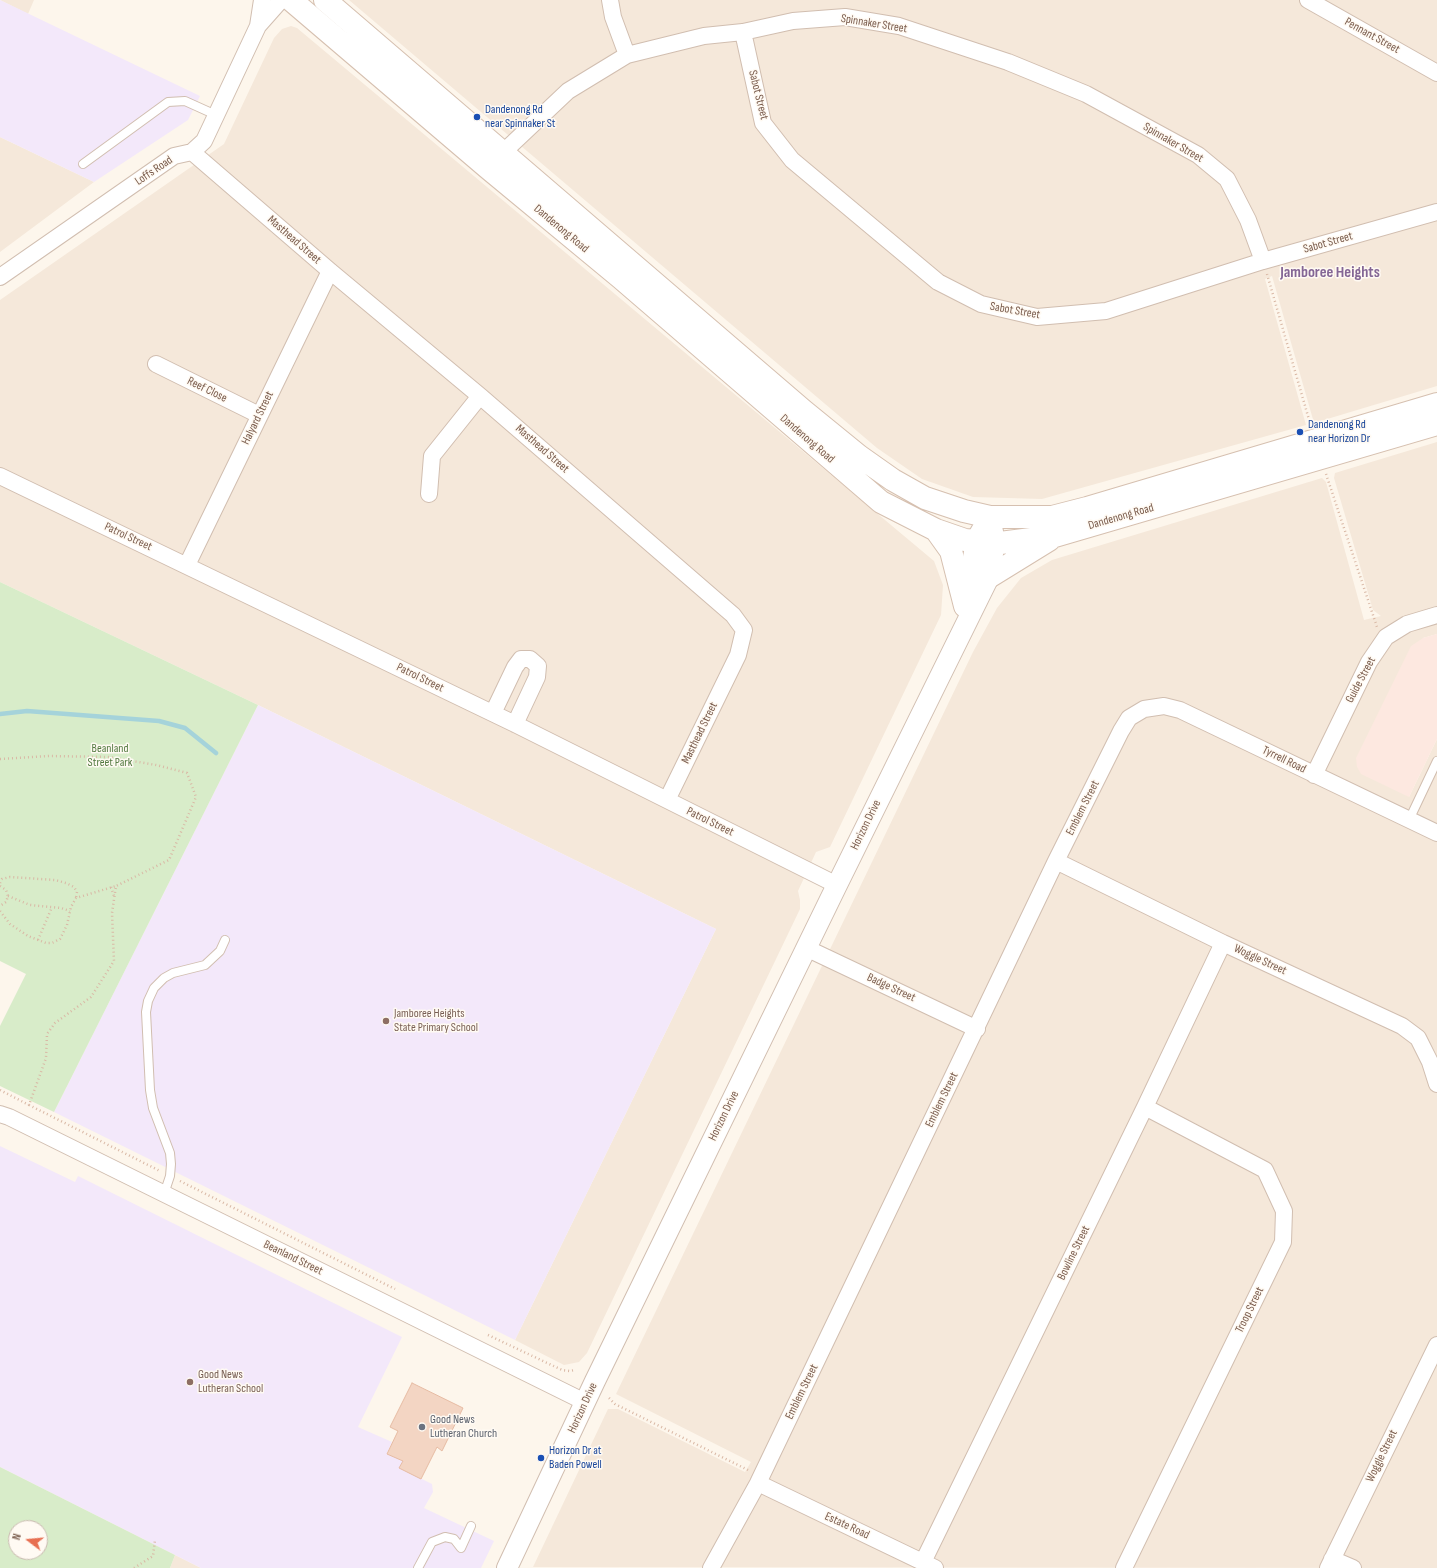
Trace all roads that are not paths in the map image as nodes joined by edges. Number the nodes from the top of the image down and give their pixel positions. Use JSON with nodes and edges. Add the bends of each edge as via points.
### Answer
{"nodes":[{"id":1,"x":262,"y":0,"type":"edge"},
{"id":2,"x":281,"y":0,"type":"edge"},
{"id":3,"x":291,"y":0,"type":"edge"},
{"id":4,"x":325,"y":0,"type":"edge"},
{"id":5,"x":610,"y":0,"type":"edge"},
{"id":6,"x":1308,"y":0,"type":"edge"},
{"id":7,"x":258,"y":26,"type":"junction"},
{"id":8,"x":743,"y":32,"type":"junction"},
{"id":9,"x":627,"y":55,"type":"junction"},
{"id":10,"x":1437,"y":73,"type":"edge"},
{"id":11,"x":216,"y":115,"type":"junction"},
{"id":12,"x":192,"y":152,"type":"junction"},
{"id":13,"x":503,"y":152,"type":"junction"},
{"id":14,"x":83,"y":164,"type":"dead end"},
{"id":15,"x":488,"y":168,"type":"junction"},
{"id":16,"x":1437,"y":212,"type":"edge"},
{"id":17,"x":1263,"y":261,"type":"junction"},
{"id":18,"x":330,"y":271,"type":"junction"},
{"id":19,"x":0,"y":276,"type":"edge"},
{"id":20,"x":156,"y":364,"type":"dead end"},
{"id":21,"x":480,"y":396,"type":"junction"},
{"id":22,"x":1437,"y":404,"type":"edge"},
{"id":23,"x":259,"y":415,"type":"junction"},
{"id":24,"x":1437,"y":424,"type":"edge"},
{"id":25,"x":1318,"y":450,"type":"junction"},
{"id":26,"x":0,"y":476,"type":"edge"},
{"id":27,"x":429,"y":494,"type":"dead end"},
{"id":28,"x":990,"y":517,"type":"junction"},
{"id":29,"x":936,"y":530,"type":"junction"},
{"id":30,"x":1055,"y":536,"type":"junction"},
{"id":31,"x":986,"y":541,"type":"junction"},
{"id":32,"x":187,"y":565,"type":"junction"},
{"id":33,"x":989,"y":577,"type":"junction"},
{"id":34,"x":965,"y":606,"type":"junction"},
{"id":35,"x":1437,"y":615,"type":"edge"},
{"id":36,"x":945,"y":666,"type":"junction"},
{"id":37,"x":493,"y":713,"type":"junction"},
{"id":38,"x":1129,"y":718,"type":"joint"},
{"id":39,"x":515,"y":724,"type":"junction"},
{"id":40,"x":1437,"y":762,"type":"edge"},
{"id":41,"x":1314,"y":775,"type":"junction"},
{"id":42,"x":667,"y":800,"type":"junction"},
{"id":43,"x":1409,"y":820,"type":"junction"},
{"id":44,"x":1437,"y":834,"type":"edge"},
{"id":45,"x":1056,"y":861,"type":"junction"},
{"id":46,"x":837,"y":885,"type":"junction"},
{"id":47,"x":225,"y":940,"type":"dead end"},
{"id":48,"x":1223,"y":943,"type":"junction"},
{"id":49,"x":806,"y":948,"type":"junction"},
{"id":50,"x":977,"y":1029,"type":"junction"},
{"id":51,"x":1437,"y":1084,"type":"edge"},
{"id":52,"x":1145,"y":1107,"type":"junction"},
{"id":53,"x":0,"y":1114,"type":"edge"},
{"id":54,"x":164,"y":1194,"type":"junction"},
{"id":55,"x":1437,"y":1345,"type":"edge"},
{"id":56,"x":1430,"y":1376,"type":"edge"},
{"id":57,"x":585,"y":1402,"type":"junction"},
{"id":58,"x":759,"y":1480,"type":"junction"},
{"id":59,"x":471,"y":1526,"type":"dead end"},
{"id":60,"x":1330,"y":1563,"type":"edge"},
{"id":61,"x":929,"y":1565,"type":"edge"},
{"id":62,"x":418,"y":1568,"type":"edge"},
{"id":63,"x":507,"y":1568,"type":"edge"},
{"id":64,"x":710,"y":1568,"type":"edge"},
{"id":65,"x":1124,"y":1568,"type":"edge"},
{"id":66,"x":1353,"y":1568,"type":"edge"}],
"edges":[{"from":1,"to":7,"type":"street"},
{"from":2,"to":7,"type":"street"},
{"from":3,"to":15,"type":"main road","name":"Dandenong Road"},
{"from":4,"to":13,"type":"main road","name":"Dandenong Road"},
{"from":5,"to":9,"type":"street","via":[[613,17]]},
{"from":6,"to":10,"type":"street","name":"Pennant Street"},
{"from":7,"to":11,"type":"street"},
{"from":8,"to":9,"type":"street","name":"Spinnaker Street","via":[[704,36]]},
{"from":8,"to":17,"type":"street","name":"Spinnaker Street","via":[[793,21],[845,17],[898,26],[1008,62],[1086,94],[1198,155],[1227,179],[1248,220]]},
{"from":8,"to":17,"type":"street","name":"Sabot Street","via":[[763,123],[792,160],[938,282],[981,304],[1037,317],[1106,311]]},
{"from":9,"to":13,"type":"street","name":"Spinnaker Street","via":[[568,91]]},
{"from":11,"to":12,"type":"street","via":[[204,141]]},
{"from":11,"to":14,"type":"lane","via":[[185,101],[168,102]]},
{"from":12,"to":18,"type":"street","name":"Masthead Street"},
{"from":12,"to":19,"type":"street","name":"Loffs Road","via":[[174,156]]},
{"from":13,"to":15,"type":"street","name":"Spinnaker Street"},
{"from":13,"to":28,"type":"main road","name":"Dandenong Road","via":[[859,456],[925,498]]},
{"from":15,"to":29,"type":"main road","name":"Dandenong Road","via":[[621,278],[881,502]]},
{"from":16,"to":17,"type":"street","name":"Sabot Street"},
{"from":18,"to":21,"type":"street","name":"Masthead Street"},
{"from":18,"to":23,"type":"street","name":"Halyard Street"},
{"from":20,"to":23,"type":"street","name":"Reef Close"},
{"from":21,"to":27,"type":"street","via":[[432,456]]},
{"from":21,"to":42,"type":"street","name":"Masthead Street","via":[[733,615],[744,630],[738,655]]},
{"from":22,"to":25,"type":"main road","name":"Dandenong Road"},
{"from":23,"to":32,"type":"street","name":"Halyard Street"},
{"from":24,"to":25,"type":"main road","name":"Dandenong Road"},
{"from":25,"to":28,"type":"main road","name":"Dandenong Road","via":[[1052,517]]},
{"from":25,"to":30,"type":"main road","name":"Dandenong Road"},
{"from":26,"to":32,"type":"street","name":"Patrol Street"},
{"from":28,"to":31,"type":"street","name":"Horizon Drive"},
{"from":29,"to":31,"type":"main road","name":"Dandenong Road","via":[[965,540]]},
{"from":29,"to":34,"type":"main road","via":[[951,552]]},
{"from":30,"to":31,"type":"main road","name":"Dandenong Road"},
{"from":30,"to":33,"type":"main road"},
{"from":31,"to":33,"type":"street","name":"Horizon Drive"},
{"from":31,"to":34,"type":"street","name":"Horizon Drive"},
{"from":32,"to":37,"type":"street","name":"Patrol Street"},
{"from":33,"to":36,"type":"street","name":"Horizon Drive"},
{"from":34,"to":36,"type":"street","name":"Horizon Drive"},
{"from":35,"to":41,"type":"street","name":"Guide Street","via":[[1407,624],[1386,637],[1369,662]]},
{"from":36,"to":46,"type":"street","name":"Horizon Drive"},
{"from":37,"to":39,"type":"street","name":"Patrol Street"},
{"from":37,"to":39,"type":"street","via":[[515,667],[521,659],[530,659],[538,666],[537,677]]},
{"from":38,"to":41,"type":"street","name":"Tyrrell Road","via":[[1144,709],[1164,706],[1180,710]]},
{"from":38,"to":45,"type":"street","name":"Emblem Street"},
{"from":39,"to":42,"type":"street","name":"Patrol Street"},
{"from":40,"to":43,"type":"lane"},
{"from":41,"to":43,"type":"street","name":"Tyrrell Road"},
{"from":42,"to":46,"type":"street","name":"Patrol Street"},
{"from":43,"to":44,"type":"street","name":"Tyrrell Road"},
{"from":45,"to":48,"type":"street","name":"Woggle Street"},
{"from":45,"to":50,"type":"street","name":"Emblem Street"},
{"from":46,"to":49,"type":"street","name":"Horizon Drive"},
{"from":47,"to":54,"type":"lane","via":[[220,951],[205,965],[173,973],[164,978],[154,988],[148,1001],[146,1012],[150,1090],[153,1108],[170,1153],[171,1164]]},
{"from":48,"to":51,"type":"street","name":"Woggle Street","via":[[1402,1026],[1418,1038]]},
{"from":48,"to":52,"type":"street","name":"Bowline Street"},
{"from":49,"to":50,"type":"street","name":"Badge Street"},
{"from":49,"to":57,"type":"street","name":"Horizon Drive"},
{"from":50,"to":58,"type":"street","name":"Emblem Street"},
{"from":52,"to":61,"type":"street","name":"Bowline Street"},
{"from":52,"to":65,"type":"street","name":"Troop Street","via":[[1265,1170],[1284,1211],[1283,1242]]},
{"from":53,"to":54,"type":"street","name":"Beanland Street"},
{"from":54,"to":57,"type":"street","name":"Beanland Street"},
{"from":55,"to":56,"type":"street","name":"Woggle Street"},
{"from":56,"to":60,"type":"street","name":"Woggle Street"},
{"from":57,"to":63,"type":"street","name":"Horizon Drive"},
{"from":58,"to":61,"type":"street","name":"Estate Road"},
{"from":58,"to":64,"type":"street","name":"Emblem Street"},
{"from":59,"to":62,"type":"lane","via":[[461,1548],[454,1539],[445,1537],[432,1542]]},
{"from":60,"to":66,"type":"street"}]}
